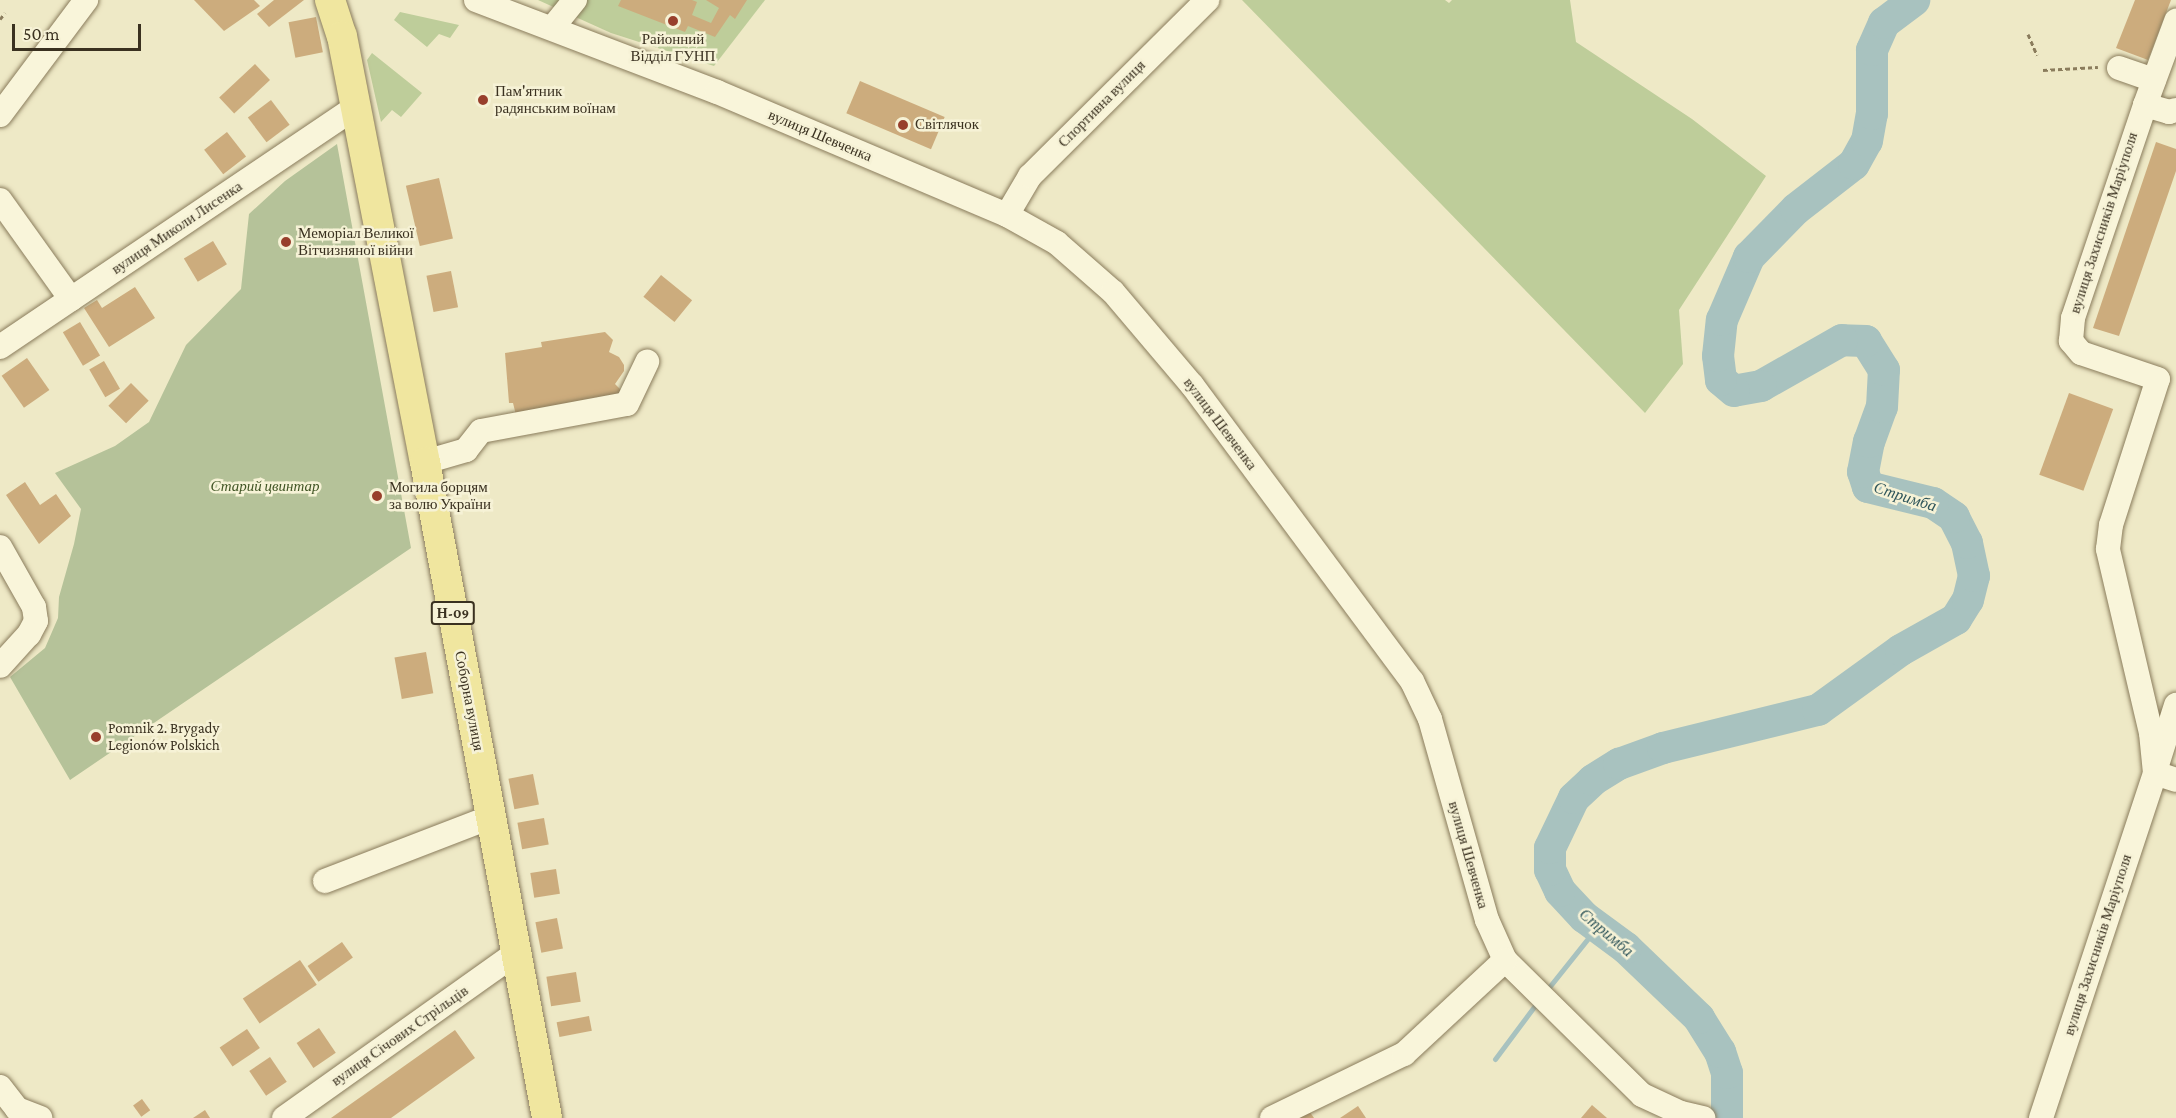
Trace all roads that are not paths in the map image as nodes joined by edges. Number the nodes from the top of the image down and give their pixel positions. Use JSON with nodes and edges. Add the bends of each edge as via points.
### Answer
{"nodes":[{"id":1,"x":86,"y":0,"type":"edge"},
{"id":2,"x":330,"y":0,"type":"edge"},
{"id":3,"x":347,"y":0,"type":"edge"},
{"id":4,"x":476,"y":0,"type":"edge"},
{"id":5,"x":575,"y":0,"type":"edge"},
{"id":6,"x":1207,"y":0,"type":"edge"},
{"id":7,"x":2176,"y":21,"type":"edge"},
{"id":8,"x":554,"y":27,"type":"junction"},
{"id":9,"x":342,"y":36,"type":"junction"},
{"id":10,"x":2119,"y":68,"type":"road end"},
{"id":11,"x":2154,"y":80,"type":"junction"},
{"id":12,"x":2145,"y":105,"type":"junction"},
{"id":13,"x":354,"y":108,"type":"junction"},
{"id":14,"x":2176,"y":110,"type":"edge"},
{"id":15,"x":0,"y":115,"type":"edge"},
{"id":16,"x":0,"y":200,"type":"edge"},
{"id":17,"x":1007,"y":215,"type":"junction"},
{"id":18,"x":71,"y":299,"type":"junction"},
{"id":19,"x":0,"y":347,"type":"edge"},
{"id":20,"x":647,"y":362,"type":"dead end"},
{"id":21,"x":2167,"y":382,"type":"edge"},
{"id":22,"x":425,"y":462,"type":"junction"},
{"id":23,"x":0,"y":547,"type":"edge"},
{"id":24,"x":0,"y":666,"type":"edge"},
{"id":25,"x":2176,"y":705,"type":"edge"},
{"id":26,"x":2165,"y":776,"type":"edge"},
{"id":27,"x":491,"y":817,"type":"junction"},
{"id":28,"x":325,"y":881,"type":"dead end"},
{"id":29,"x":516,"y":954,"type":"junction"},
{"id":30,"x":1505,"y":960,"type":"junction"},
{"id":31,"x":0,"y":1087,"type":"edge"},
{"id":32,"x":1641,"y":1106,"type":"edge"},
{"id":33,"x":1692,"y":1115,"type":"edge"},
{"id":34,"x":40,"y":1118,"type":"edge"},
{"id":35,"x":284,"y":1118,"type":"edge"},
{"id":36,"x":547,"y":1118,"type":"edge"},
{"id":37,"x":1272,"y":1118,"type":"edge"},
{"id":38,"x":2041,"y":1118,"type":"edge"}],
"edges":[{"from":1,"to":15,"type":"street"},
{"from":2,"to":9,"type":"main road","number":"Н-09"},
{"from":3,"to":9,"type":"main road","number":"Н-09"},
{"from":4,"to":8,"type":"street","name":"вулиця Шевченка"},
{"from":5,"to":8,"type":"street"},
{"from":6,"to":17,"type":"street","name":"Спортивна вулиця","via":[[1030,176]]},
{"from":7,"to":11,"type":"street","name":"вулиця Захисників Маріуполя"},
{"from":8,"to":17,"type":"street","name":"вулиця Шевченка"},
{"from":9,"to":13,"type":"main road","number":"Н-09"},
{"from":10,"to":11,"type":"street"},
{"from":11,"to":12,"type":"street","name":"вулиця Захисників Маріуполя"},
{"from":12,"to":14,"type":"street","via":[[2169,112]]},
{"from":12,"to":21,"type":"street","name":"вулиця Захисників Маріуполя","via":[[2073,318],[2072,341],[2081,353]]},
{"from":13,"to":18,"type":"street","name":"вулиця Миколи Лисенка"},
{"from":13,"to":22,"type":"main road","name":"Соборна вулиця","number":"Н-09"},
{"from":16,"to":18,"type":"street"},
{"from":17,"to":30,"type":"street","name":"вулиця Шевченка","via":[[1057,243],[1113,292],[1191,386],[1412,681],[1430,719],[1487,920]]},
{"from":18,"to":19,"type":"street","name":"вулиця Миколи Лисенка"},
{"from":20,"to":22,"type":"street","via":[[627,404],[482,431],[466,450]]},
{"from":21,"to":26,"type":"street","name":"вулиця Захисників Маріуполя","via":[[2111,525],[2108,549],[2151,733]]},
{"from":22,"to":27,"type":"main road","name":"Соборна вулиця","number":"Н-09"},
{"from":23,"to":24,"type":"street","via":[[34,607],[36,621]]},
{"from":25,"to":26,"type":"street"},
{"from":26,"to":38,"type":"street","name":"вулиця Захисників Маріуполя"},
{"from":27,"to":28,"type":"street"},
{"from":27,"to":29,"type":"main road","name":"Соборна вулиця","number":"Н-09"},
{"from":29,"to":35,"type":"street","name":"вулиця Січових Стрільців"},
{"from":29,"to":36,"type":"main road","name":"Соборна вулиця","number":"Н-09"},
{"from":30,"to":32,"type":"street","name":"вулиця Шевченка"},
{"from":30,"to":37,"type":"street","via":[[1404,1054]]},
{"from":31,"to":34,"type":"street","via":[[17,1109]]},
{"from":32,"to":33,"type":"street","name":"вулиця Шевченка"}]}
